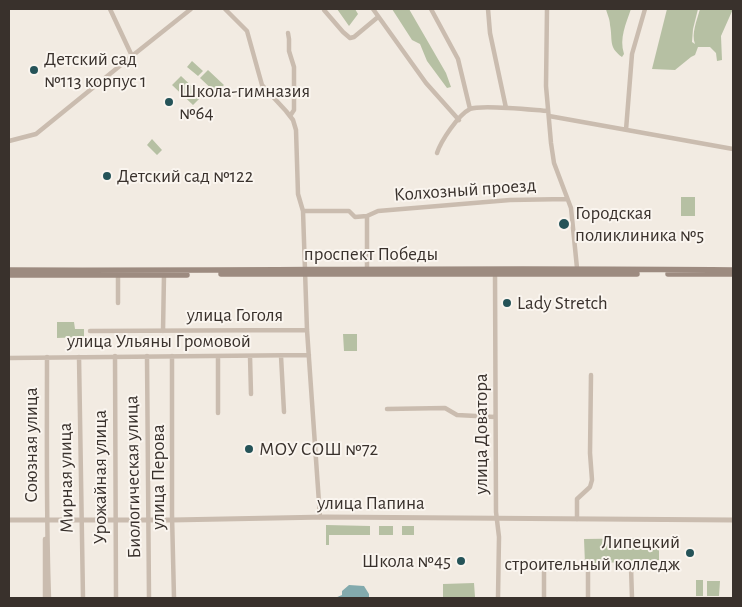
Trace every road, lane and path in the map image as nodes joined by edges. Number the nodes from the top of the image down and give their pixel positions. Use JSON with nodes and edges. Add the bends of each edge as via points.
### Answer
{"nodes":[{"id":1,"x":110,"y":9,"type":"edge"},
{"id":2,"x":191,"y":9,"type":"edge"},
{"id":3,"x":225,"y":9,"type":"edge"},
{"id":4,"x":373,"y":9,"type":"edge"},
{"id":5,"x":432,"y":9,"type":"edge"},
{"id":6,"x":488,"y":9,"type":"edge"},
{"id":7,"x":547,"y":9,"type":"edge"},
{"id":8,"x":645,"y":9,"type":"edge"},
{"id":9,"x":324,"y":10,"type":"edge"},
{"id":10,"x":378,"y":18,"type":"junction"},
{"id":11,"x":288,"y":33,"type":"dead end"},
{"id":12,"x":132,"y":56,"type":"junction"},
{"id":13,"x":506,"y":108,"type":"junction"},
{"id":14,"x":470,"y":109,"type":"junction"},
{"id":15,"x":548,"y":114,"type":"junction"},
{"id":16,"x":290,"y":116,"type":"junction"},
{"id":17,"x":459,"y":120,"type":"junction"},
{"id":18,"x":626,"y":130,"type":"junction"},
{"id":19,"x":9,"y":141,"type":"edge"},
{"id":20,"x":733,"y":149,"type":"edge"},
{"id":21,"x":437,"y":153,"type":"dead end"},
{"id":22,"x":567,"y":199,"type":"junction"},
{"id":23,"x":303,"y":211,"type":"junction"},
{"id":24,"x":367,"y":216,"type":"junction"},
{"id":25,"x":577,"y":268,"type":"junction"},
{"id":26,"x":367,"y":269,"type":"junction"},
{"id":27,"x":9,"y":270,"type":"edge"},
{"id":28,"x":733,"y":270,"type":"edge"},
{"id":29,"x":495,"y":271,"type":"junction"},
{"id":30,"x":305,"y":272,"type":"junction"},
{"id":31,"x":733,"y":274,"type":"edge"},
{"id":32,"x":9,"y":275,"type":"edge"},
{"id":33,"x":118,"y":275,"type":"junction"},
{"id":34,"x":164,"y":275,"type":"junction"},
{"id":35,"x":118,"y":303,"type":"dead end"},
{"id":36,"x":307,"y":330,"type":"junction"},
{"id":37,"x":90,"y":331,"type":"dead end"},
{"id":38,"x":163,"y":331,"type":"junction"},
{"id":39,"x":309,"y":355,"type":"junction"},
{"id":40,"x":79,"y":356,"type":"junction"},
{"id":41,"x":115,"y":356,"type":"junction"},
{"id":42,"x":147,"y":356,"type":"junction"},
{"id":43,"x":172,"y":356,"type":"junction"},
{"id":44,"x":218,"y":356,"type":"junction"},
{"id":45,"x":250,"y":356,"type":"junction"},
{"id":46,"x":281,"y":356,"type":"junction"},
{"id":47,"x":46,"y":357,"type":"junction"},
{"id":48,"x":9,"y":358,"type":"edge"},
{"id":49,"x":591,"y":375,"type":"dead end"},
{"id":50,"x":251,"y":394,"type":"dead end"},
{"id":51,"x":387,"y":408,"type":"dead end"},
{"id":52,"x":284,"y":412,"type":"dead end"},
{"id":53,"x":218,"y":413,"type":"dead end"},
{"id":54,"x":495,"y":417,"type":"junction"},
{"id":55,"x":320,"y":517,"type":"junction"},
{"id":56,"x":496,"y":518,"type":"junction"},
{"id":57,"x":577,"y":519,"type":"junction"},
{"id":58,"x":9,"y":520,"type":"edge"},
{"id":59,"x":46,"y":520,"type":"junction"},
{"id":60,"x":82,"y":520,"type":"junction"},
{"id":61,"x":115,"y":520,"type":"junction"},
{"id":62,"x":148,"y":520,"type":"junction"},
{"id":63,"x":172,"y":520,"type":"junction"},
{"id":64,"x":733,"y":520,"type":"edge"},
{"id":65,"x":47,"y":532,"type":"junction"},
{"id":66,"x":588,"y":561,"type":"dead end"},
{"id":67,"x":544,"y":565,"type":"dead end"},
{"id":68,"x":631,"y":567,"type":"dead end"},
{"id":69,"x":45,"y":598,"type":"edge"},
{"id":70,"x":49,"y":598,"type":"edge"},
{"id":71,"x":84,"y":598,"type":"edge"},
{"id":72,"x":116,"y":598,"type":"edge"},
{"id":73,"x":149,"y":598,"type":"edge"},
{"id":74,"x":174,"y":598,"type":"edge"},
{"id":75,"x":498,"y":598,"type":"edge"},
{"id":76,"x":544,"y":598,"type":"edge"},
{"id":77,"x":588,"y":598,"type":"edge"},
{"id":78,"x":632,"y":598,"type":"edge"}],
"edges":[{"from":1,"to":12,"type":"street"},
{"from":2,"to":12,"type":"street"},
{"from":3,"to":16,"type":"street","via":[[247,31],[264,87]]},
{"from":4,"to":10,"type":"street"},
{"from":5,"to":14,"type":"street","via":[[458,58]]},
{"from":6,"to":13,"type":"street"},
{"from":7,"to":15,"type":"street"},
{"from":8,"to":18,"type":"street","via":[[632,54]]},
{"from":9,"to":10,"type":"street","via":[[350,38]]},
{"from":10,"to":17,"type":"street","via":[[426,83]]},
{"from":11,"to":16,"type":"street","via":[[294,67],[294,110]]},
{"from":12,"to":19,"type":"street","via":[[36,134]]},
{"from":13,"to":14,"type":"street"},
{"from":13,"to":15,"type":"street"},
{"from":14,"to":17,"type":"street"},
{"from":15,"to":18,"type":"street"},
{"from":15,"to":22,"type":"street","via":[[554,164]]},
{"from":16,"to":23,"type":"street","via":[[296,130],[298,194]]},
{"from":17,"to":21,"type":"street"},
{"from":18,"to":20,"type":"street"},
{"from":22,"to":24,"type":"street","name":"Колхозный проезд","via":[[378,211]]},
{"from":22,"to":25,"type":"street","via":[[571,208]]},
{"from":23,"to":24,"type":"street","name":"Колхозный проезд","via":[[349,211],[355,216]]},
{"from":23,"to":30,"type":"street"},
{"from":24,"to":26,"type":"street"},
{"from":25,"to":28,"type":"main road","name":"проспект Победы"},
{"from":25,"to":29,"type":"main road","name":"проспект Победы"},
{"from":26,"to":29,"type":"main road","name":"проспект Победы"},
{"from":26,"to":30,"type":"main road","name":"проспект Победы"},
{"from":27,"to":30,"type":"main road","name":"проспект Победы"},
{"from":29,"to":30,"type":"main road","name":"проспект Победы"},
{"from":29,"to":31,"type":"main road","name":"проспект Победы"},
{"from":29,"to":54,"type":"street","name":"улица Доватора"},
{"from":30,"to":34,"type":"main road","name":"проспект Победы"},
{"from":30,"to":36,"type":"street"},
{"from":32,"to":33,"type":"main road","name":"проспект Победы"},
{"from":33,"to":34,"type":"main road","name":"проспект Победы"},
{"from":33,"to":35,"type":"street"},
{"from":34,"to":38,"type":"street","name":"улица Гоголя"},
{"from":36,"to":38,"type":"street","name":"улица Гоголя"},
{"from":36,"to":39,"type":"street"},
{"from":37,"to":38,"type":"street","name":"улица Гоголя"},
{"from":39,"to":46,"type":"street","name":"улица Ульяны Громовой"},
{"from":39,"to":55,"type":"street"},
{"from":40,"to":41,"type":"street","name":"улица Ульяны Громовой"},
{"from":40,"to":47,"type":"street","name":"улица Ульяны Громовой"},
{"from":40,"to":60,"type":"street","name":"Мирная улица"},
{"from":41,"to":42,"type":"street","name":"улица Ульяны Громовой"},
{"from":41,"to":61,"type":"street","name":"Урожайная улица"},
{"from":42,"to":43,"type":"street","name":"улица Ульяны Громовой"},
{"from":42,"to":62,"type":"street","name":"Биологическая улица"},
{"from":43,"to":44,"type":"street","name":"улица Ульяны Громовой"},
{"from":43,"to":63,"type":"street","name":"улица Перова"},
{"from":44,"to":45,"type":"street","name":"улица Ульяны Громовой"},
{"from":44,"to":53,"type":"street"},
{"from":45,"to":46,"type":"street","name":"улица Ульяны Громовой"},
{"from":45,"to":50,"type":"street"},
{"from":46,"to":52,"type":"street"},
{"from":47,"to":48,"type":"street","name":"улица Ульяны Громовой"},
{"from":47,"to":59,"type":"street","name":"Союзная улица"},
{"from":49,"to":57,"type":"street","via":[[592,480],[590,487],[577,499]]},
{"from":51,"to":54,"type":"street","via":[[445,408],[457,414]]},
{"from":54,"to":56,"type":"street","name":"улица Доватора"},
{"from":55,"to":56,"type":"street","name":"улица Папина"},
{"from":55,"to":63,"type":"street","name":"улица Папина"},
{"from":56,"to":57,"type":"street","name":"улица Папина"},
{"from":56,"to":75,"type":"street","name":"улица Доватора","via":[[499,537]]},
{"from":57,"to":64,"type":"street","name":"улица Папина"},
{"from":58,"to":59,"type":"street","name":"улица Папина"},
{"from":59,"to":60,"type":"street","name":"улица Папина"},
{"from":59,"to":65,"type":"street","name":"Союзная улица"},
{"from":60,"to":61,"type":"street","name":"улица Папина"},
{"from":60,"to":71,"type":"street","name":"Мирная улица"},
{"from":61,"to":62,"type":"street","name":"улица Папина"},
{"from":61,"to":72,"type":"street","name":"Урожайная улица"},
{"from":62,"to":63,"type":"street","name":"улица Папина"},
{"from":62,"to":73,"type":"street","name":"Биологическая улица"},
{"from":63,"to":74,"type":"street","name":"улица Перова"},
{"from":65,"to":69,"type":"street","name":"Союзная улица","via":[[44,546]]},
{"from":65,"to":70,"type":"street","name":"Союзная улица"},
{"from":66,"to":77,"type":"street"},
{"from":67,"to":76,"type":"street"},
{"from":68,"to":78,"type":"street"}]}
